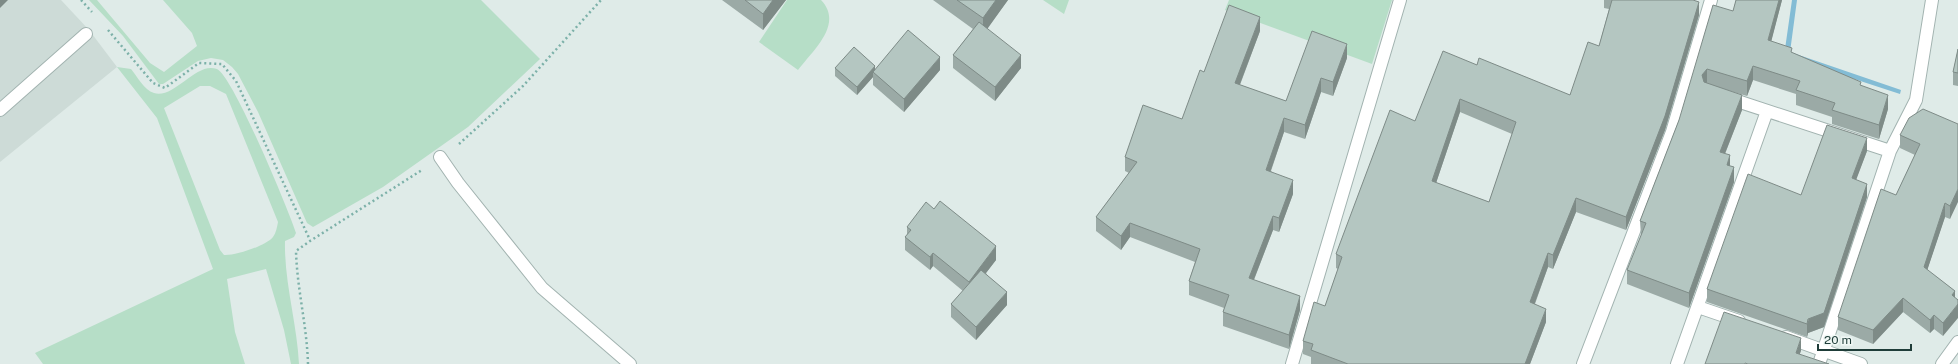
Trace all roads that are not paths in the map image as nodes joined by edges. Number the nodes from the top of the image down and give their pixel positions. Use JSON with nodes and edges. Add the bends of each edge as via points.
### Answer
{"nodes":[{"id":1,"x":1400,"y":0,"type":"edge"},
{"id":2,"x":1711,"y":0,"type":"edge"},
{"id":3,"x":1932,"y":0,"type":"edge"},
{"id":4,"x":86,"y":34,"type":"dead end"},
{"id":5,"x":1716,"y":94,"type":"edge"},
{"id":6,"x":0,"y":110,"type":"edge"},
{"id":7,"x":1767,"y":111,"type":"junction"},
{"id":8,"x":1890,"y":151,"type":"junction"},
{"id":9,"x":440,"y":157,"type":"dead end"},
{"id":10,"x":1698,"y":307,"type":"junction"},
{"id":11,"x":1750,"y":325,"type":"edge"},
{"id":12,"x":1772,"y":332,"type":"edge"},
{"id":13,"x":1958,"y":342,"type":"edge"},
{"id":14,"x":1824,"y":350,"type":"junction"},
{"id":15,"x":630,"y":364,"type":"edge"},
{"id":16,"x":1292,"y":364,"type":"edge"},
{"id":17,"x":1583,"y":364,"type":"edge"},
{"id":18,"x":1678,"y":364,"type":"edge"},
{"id":19,"x":1819,"y":364,"type":"edge"},
{"id":20,"x":1861,"y":364,"type":"edge"},
{"id":21,"x":1942,"y":364,"type":"edge"}],
"edges":[{"from":1,"to":16,"type":"street"},
{"from":2,"to":17,"type":"street","via":[[1672,132]]},
{"from":3,"to":8,"type":"street","via":[[1916,100]]},
{"from":4,"to":6,"type":"street"},
{"from":5,"to":7,"type":"street"},
{"from":7,"to":8,"type":"street"},
{"from":7,"to":10,"type":"street"},
{"from":8,"to":14,"type":"street"},
{"from":9,"to":15,"type":"street","via":[[542,288]]},
{"from":10,"to":11,"type":"street"},
{"from":10,"to":18,"type":"street"},
{"from":12,"to":14,"type":"street"},
{"from":13,"to":21,"type":"street"},
{"from":14,"to":19,"type":"street"},
{"from":14,"to":20,"type":"street"}]}
